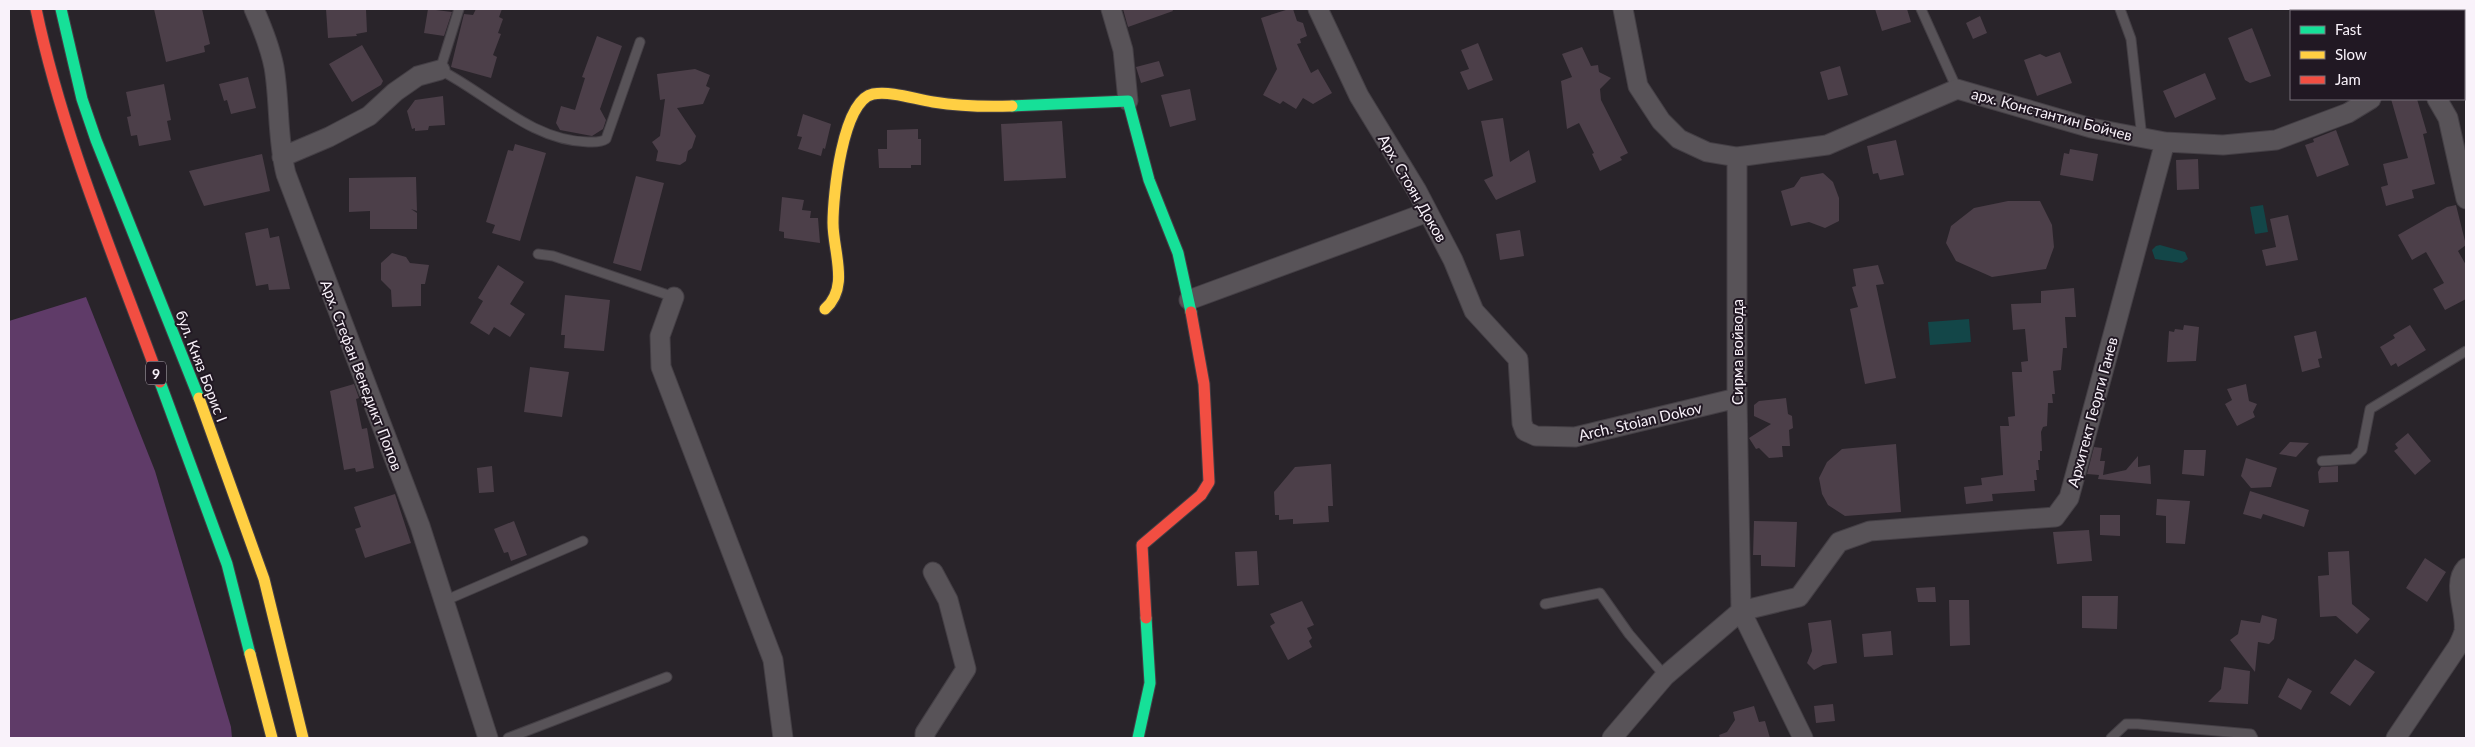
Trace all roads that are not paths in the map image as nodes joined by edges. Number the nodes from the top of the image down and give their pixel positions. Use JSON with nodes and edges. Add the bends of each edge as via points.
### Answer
{"nodes":[{"id":1,"x":36,"y":9,"type":"edge"},
{"id":2,"x":61,"y":9,"type":"edge"},
{"id":3,"x":254,"y":9,"type":"edge"},
{"id":4,"x":459,"y":9,"type":"edge"},
{"id":5,"x":1111,"y":9,"type":"edge"},
{"id":6,"x":1318,"y":9,"type":"edge"},
{"id":7,"x":1623,"y":9,"type":"edge"},
{"id":8,"x":1921,"y":9,"type":"edge"},
{"id":9,"x":2120,"y":9,"type":"edge"},
{"id":10,"x":640,"y":42,"type":"dead end"},
{"id":11,"x":440,"y":70,"type":"junction"},
{"id":12,"x":1957,"y":89,"type":"junction"},
{"id":13,"x":2369,"y":100,"type":"edge"},
{"id":14,"x":2438,"y":100,"type":"edge"},
{"id":15,"x":1128,"y":101,"type":"junction"},
{"id":16,"x":2142,"y":138,"type":"junction"},
{"id":17,"x":2165,"y":142,"type":"junction"},
{"id":18,"x":282,"y":157,"type":"junction"},
{"id":19,"x":1737,"y":157,"type":"junction"},
{"id":20,"x":2465,"y":191,"type":"edge"},
{"id":21,"x":1428,"y":212,"type":"junction"},
{"id":22,"x":538,"y":254,"type":"dead end"},
{"id":23,"x":674,"y":297,"type":"joint"},
{"id":24,"x":1189,"y":300,"type":"junction"},
{"id":25,"x":825,"y":309,"type":"dead end"},
{"id":26,"x":2466,"y":351,"type":"edge"},
{"id":27,"x":1518,"y":359,"type":"joint"},
{"id":28,"x":1737,"y":398,"type":"junction"},
{"id":29,"x":2322,"y":461,"type":"dead end"},
{"id":30,"x":583,"y":541,"type":"dead end"},
{"id":31,"x":2466,"y":568,"type":"edge"},
{"id":32,"x":933,"y":572,"type":"dead end"},
{"id":33,"x":444,"y":601,"type":"junction"},
{"id":34,"x":1544,"y":604,"type":"dead end"},
{"id":35,"x":1741,"y":611,"type":"junction"},
{"id":36,"x":1665,"y":676,"type":"junction"},
{"id":37,"x":667,"y":677,"type":"dead end"},
{"id":38,"x":272,"y":738,"type":"edge"},
{"id":39,"x":302,"y":738,"type":"edge"},
{"id":40,"x":488,"y":738,"type":"edge"},
{"id":41,"x":508,"y":738,"type":"edge"},
{"id":42,"x":783,"y":738,"type":"edge"},
{"id":43,"x":924,"y":738,"type":"edge"},
{"id":44,"x":1138,"y":738,"type":"edge"},
{"id":45,"x":1612,"y":738,"type":"edge"},
{"id":46,"x":1803,"y":738,"type":"edge"},
{"id":47,"x":2111,"y":738,"type":"edge"},
{"id":48,"x":2254,"y":738,"type":"edge"},
{"id":49,"x":2396,"y":738,"type":"edge"}],
"edges":[{"from":1,"to":38,"type":"main road","number":"9","via":[[47,62],[70,137],[227,564]]},
{"from":2,"to":39,"type":"main road","name":"бул. Княз Борис I","number":"9","via":[[80,90],[96,140],[198,395],[264,579]]},
{"from":3,"to":18,"type":"street","name":"Арх. Стефан Венедикт Попов","via":[[274,67]]},
{"from":4,"to":11,"type":"lane"},
{"from":5,"to":15,"type":"street","via":[[1123,50]]},
{"from":6,"to":21,"type":"street","name":"Арх. Стоян Доков","via":[[1359,96]]},
{"from":7,"to":19,"type":"street","via":[[1638,86],[1660,121],[1679,139],[1707,152]]},
{"from":8,"to":12,"type":"lane"},
{"from":9,"to":16,"type":"lane","via":[[2131,39]]},
{"from":10,"to":11,"type":"lane","via":[[609,135],[599,142],[570,142],[538,130]]},
{"from":11,"to":18,"type":"street","via":[[418,76],[369,116]]},
{"from":12,"to":16,"type":"street","name":"арх. Константин Бойчев","via":[[2091,128]]},
{"from":12,"to":19,"type":"street","name":"арх. Константин Бойчев","via":[[1827,145]]},
{"from":13,"to":17,"type":"street","name":"арх. Константин Бойчев","via":[[2348,113],[2276,140],[2223,145]]},
{"from":14,"to":20,"type":"street","via":[[2448,118]]},
{"from":15,"to":24,"type":"main road","via":[[1150,180],[1178,253]]},
{"from":15,"to":25,"type":"main road","via":[[1008,108],[937,103],[881,93],[867,95],[856,106],[840,159],[833,224],[838,281],[835,299]]},
{"from":16,"to":17,"type":"street","name":"арх. Константин Бойчев"},
{"from":17,"to":35,"type":"street","name":"Архитект Георги Ганев","via":[[2069,498],[2055,517],[1870,531],[1839,542],[1799,597]]},
{"from":18,"to":33,"type":"street","name":"Арх. Стефан Венедикт Попов","via":[[420,526]]},
{"from":19,"to":28,"type":"street","name":"Сирма войвода"},
{"from":21,"to":24,"type":"street"},
{"from":21,"to":27,"type":"street","name":"Арх. Стоян Доков","via":[[1474,311]]},
{"from":22,"to":23,"type":"lane","via":[[553,256]]},
{"from":23,"to":42,"type":"street","via":[[660,336],[661,367],[773,660]]},
{"from":24,"to":44,"type":"main road","via":[[1204,384],[1209,482],[1201,495],[1142,545],[1150,683]]},
{"from":26,"to":29,"type":"lane","via":[[2370,409],[2362,450],[2353,459]]},
{"from":27,"to":28,"type":"street","name":"Arch. Stoian Dokov","via":[[1522,422],[1526,431],[1536,436],[1574,437]]},
{"from":28,"to":35,"type":"street","name":"Сирма войвода"},
{"from":30,"to":33,"type":"lane"},
{"from":31,"to":49,"type":"street","via":[[2460,587],[2464,631],[2458,646]]},
{"from":32,"to":43,"type":"street","via":[[948,600],[966,669]]},
{"from":33,"to":40,"type":"street","name":"Арх. Стефан Венедикт Попов"},
{"from":34,"to":36,"type":"lane","via":[[1600,593]]},
{"from":35,"to":36,"type":"street"},
{"from":35,"to":46,"type":"street","name":"Сирма войвода"},
{"from":36,"to":45,"type":"street"},
{"from":37,"to":41,"type":"lane"},
{"from":47,"to":48,"type":"lane","via":[[2126,724],[2138,724],[2252,734]]}]}
